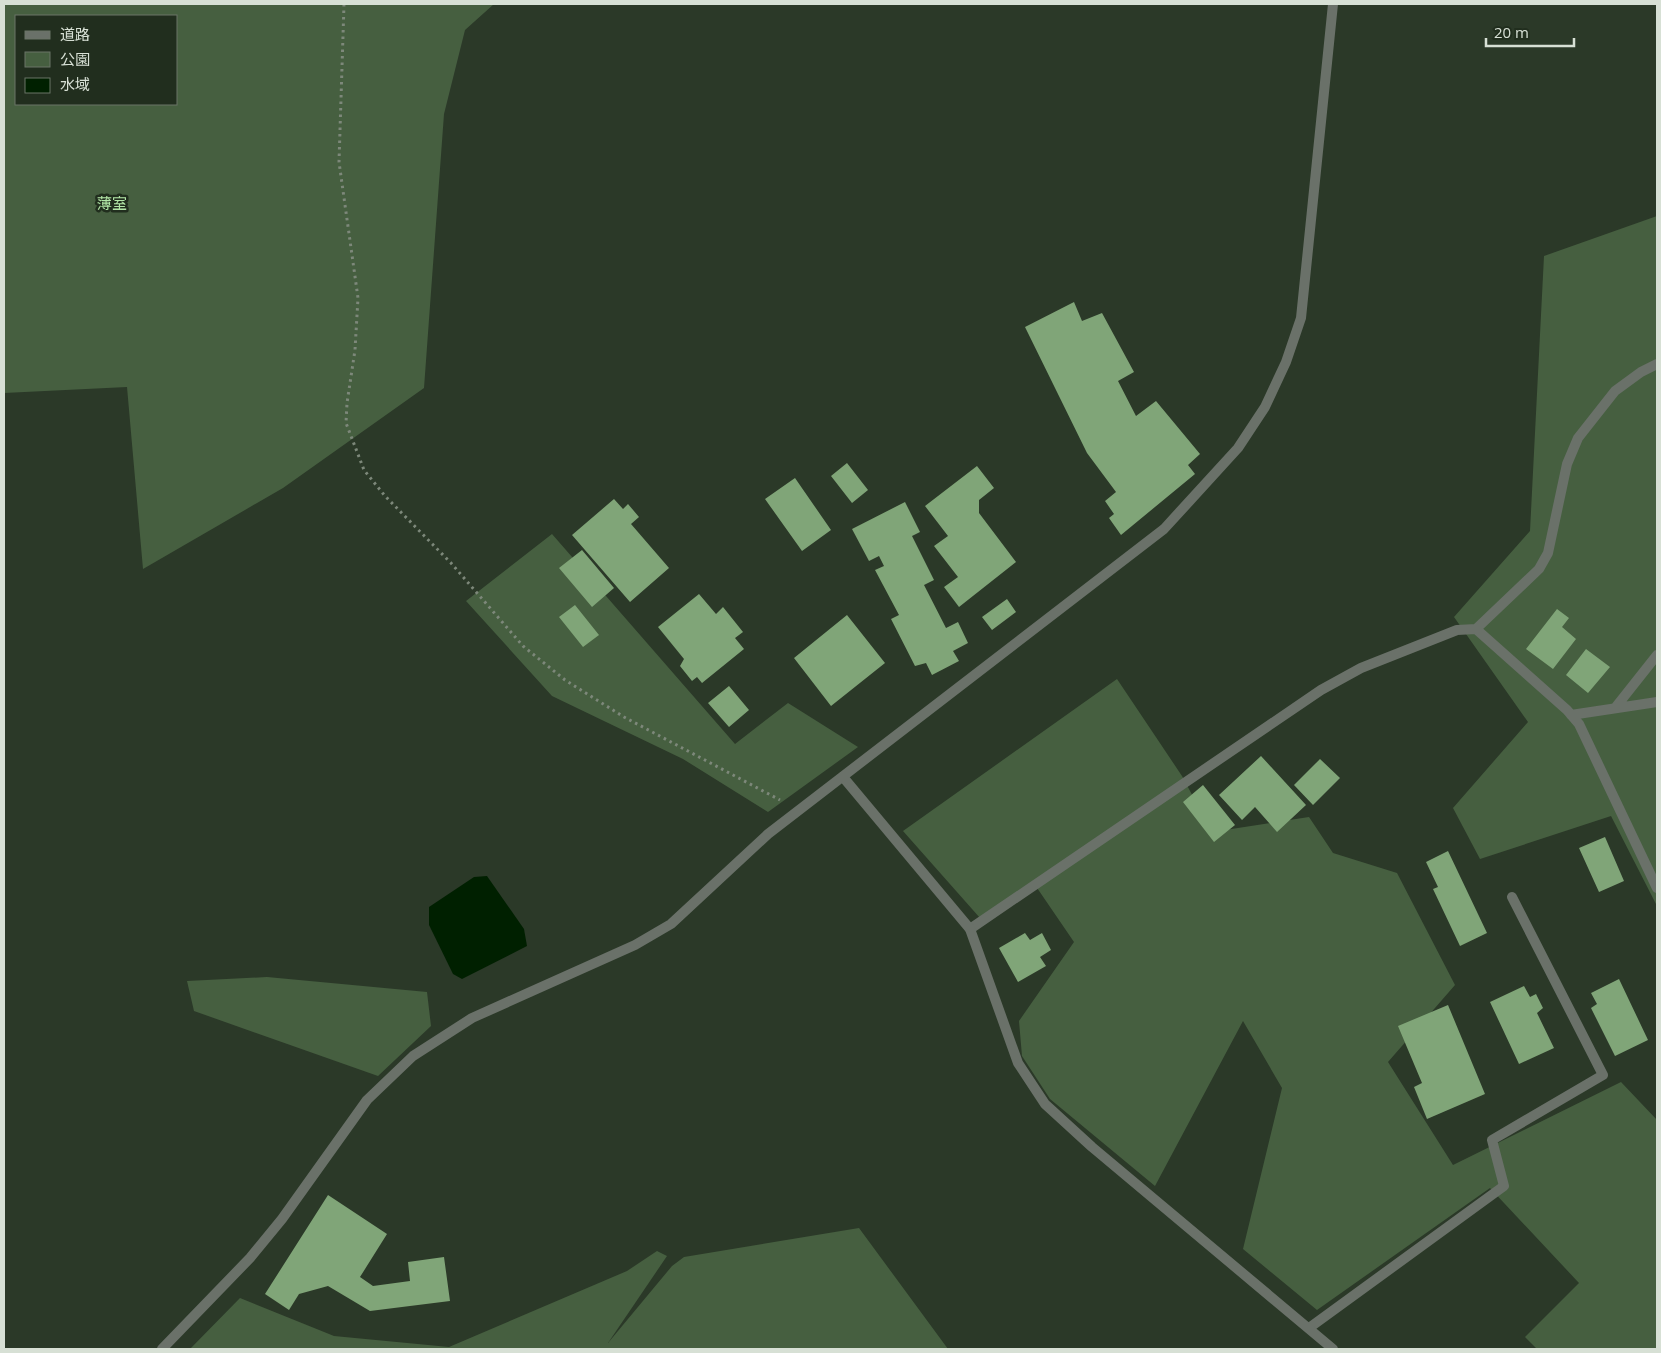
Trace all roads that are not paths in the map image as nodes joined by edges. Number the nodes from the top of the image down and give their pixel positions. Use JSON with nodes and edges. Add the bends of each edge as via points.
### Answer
{"nodes":[{"id":1,"x":1333,"y":4,"type":"edge"},
{"id":2,"x":1657,"y":364,"type":"edge"},
{"id":3,"x":1476,"y":629,"type":"junction"},
{"id":4,"x":1657,"y":655,"type":"edge"},
{"id":5,"x":1657,"y":702,"type":"edge"},
{"id":6,"x":1615,"y":708,"type":"junction"},
{"id":7,"x":1571,"y":715,"type":"junction"},
{"id":8,"x":842,"y":777,"type":"junction"},
{"id":9,"x":1657,"y":888,"type":"edge"},
{"id":10,"x":1512,"y":897,"type":"dead end"},
{"id":11,"x":970,"y":929,"type":"junction"},
{"id":12,"x":1309,"y":1328,"type":"junction"},
{"id":13,"x":162,"y":1349,"type":"edge"},
{"id":14,"x":1334,"y":1349,"type":"edge"}],
"edges":[{"from":1,"to":8,"type":"street","via":[[1301,318],[1286,362],[1265,406],[1238,448],[1164,528]]},
{"from":2,"to":3,"type":"street","via":[[1615,392],[1578,438],[1567,464],[1548,553],[1539,569]]},
{"from":3,"to":7,"type":"street"},
{"from":3,"to":11,"type":"street","via":[[1457,630],[1439,637],[1361,668],[1321,690]]},
{"from":4,"to":6,"type":"street"},
{"from":5,"to":6,"type":"street"},
{"from":6,"to":7,"type":"street"},
{"from":7,"to":9,"type":"street","via":[[1579,724]]},
{"from":8,"to":11,"type":"street"},
{"from":8,"to":13,"type":"street","via":[[768,834],[672,924],[635,945],[472,1018],[413,1056],[367,1100],[282,1219],[250,1258]]},
{"from":10,"to":12,"type":"street","via":[[1603,1075],[1492,1140],[1504,1186]]},
{"from":11,"to":12,"type":"street","via":[[1018,1063],[1044,1104]]},
{"from":12,"to":14,"type":"street"}]}
